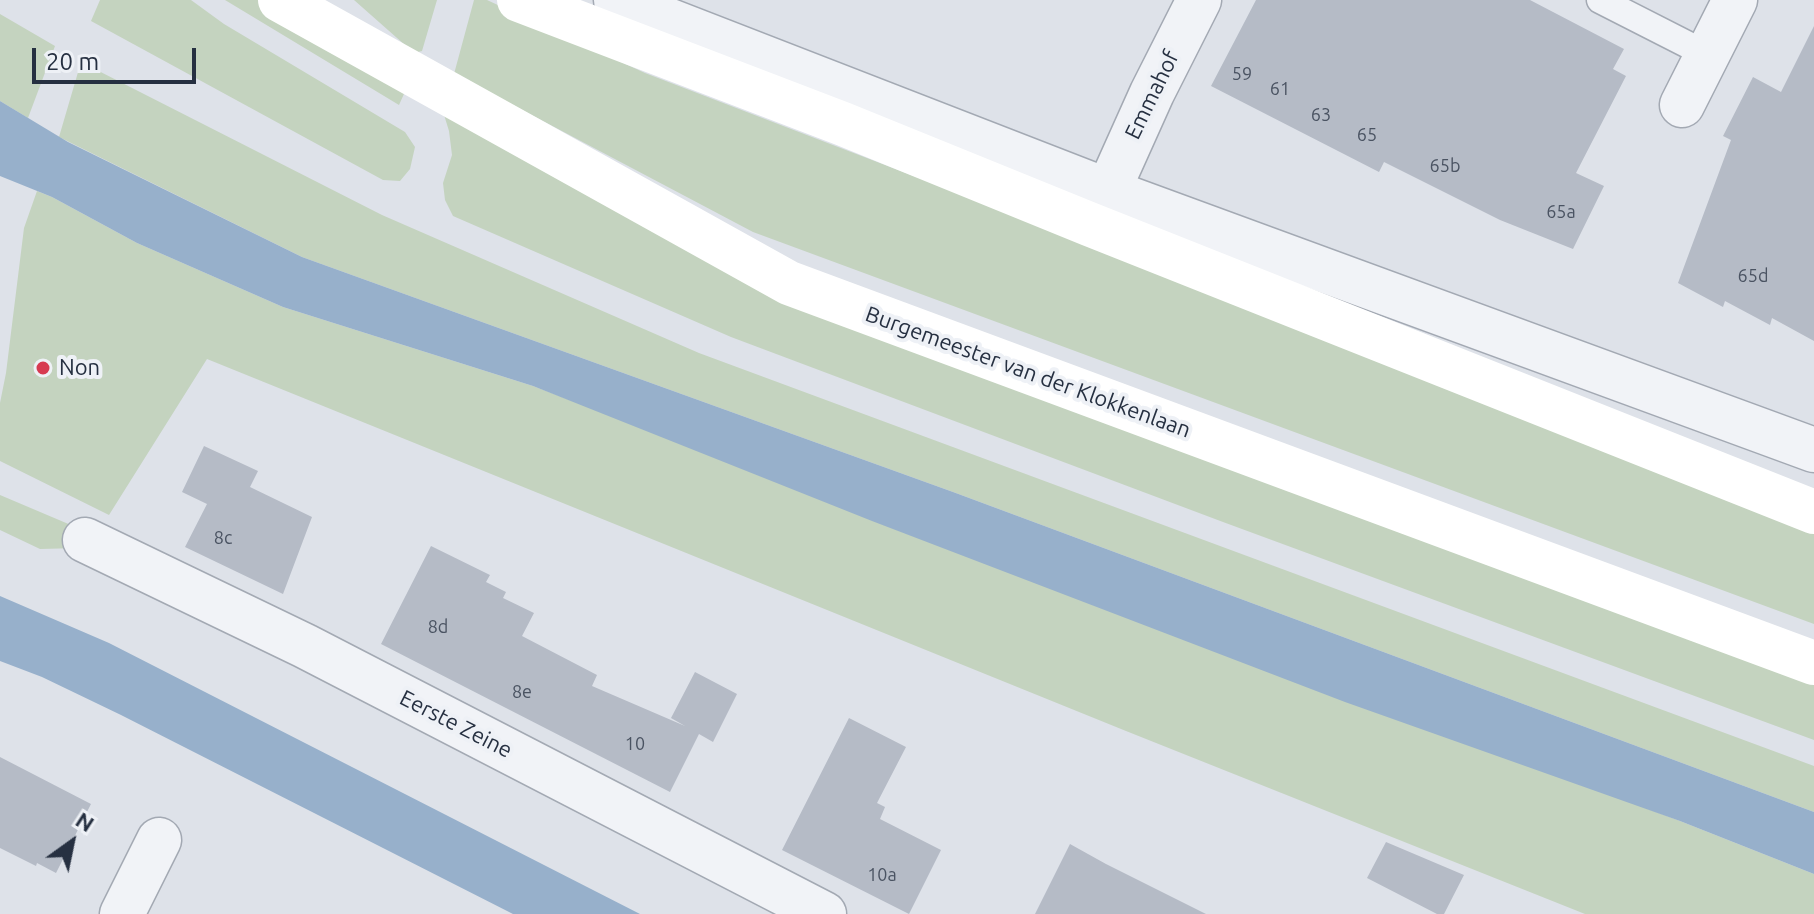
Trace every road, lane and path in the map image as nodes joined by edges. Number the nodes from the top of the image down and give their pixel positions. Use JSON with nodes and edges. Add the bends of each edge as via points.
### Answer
{"nodes":[{"id":1,"x":280,"y":0,"type":"edge"},
{"id":2,"x":519,"y":0,"type":"edge"},
{"id":3,"x":616,"y":0,"type":"edge"},
{"id":4,"x":1199,"y":0,"type":"edge"},
{"id":5,"x":1600,"y":0,"type":"edge"},
{"id":6,"x":1735,"y":0,"type":"edge"},
{"id":7,"x":1708,"y":55,"type":"junction"},
{"id":8,"x":1682,"y":105,"type":"dead end"},
{"id":9,"x":1108,"y":191,"type":"junction"},
{"id":10,"x":1814,"y":450,"type":"edge"},
{"id":11,"x":1814,"y":512,"type":"edge"},
{"id":12,"x":85,"y":540,"type":"dead end"},
{"id":13,"x":1814,"y":663,"type":"edge"},
{"id":14,"x":159,"y":840,"type":"dead end"},
{"id":15,"x":122,"y":914,"type":"edge"},
{"id":16,"x":824,"y":914,"type":"edge"}],
"edges":[{"from":1,"to":13,"type":"main road","name":"Burgemeester van der Klokkenlaan","via":[[789,283]]},
{"from":2,"to":11,"type":"main road"},
{"from":3,"to":9,"type":"street"},
{"from":4,"to":9,"type":"street","name":"Emmahof"},
{"from":5,"to":7,"type":"lane"},
{"from":6,"to":7,"type":"street"},
{"from":7,"to":8,"type":"street"},
{"from":9,"to":10,"type":"street"},
{"from":12,"to":16,"type":"street","name":"Eerste Zeine","via":[[305,646]]},
{"from":14,"to":15,"type":"street"}]}
